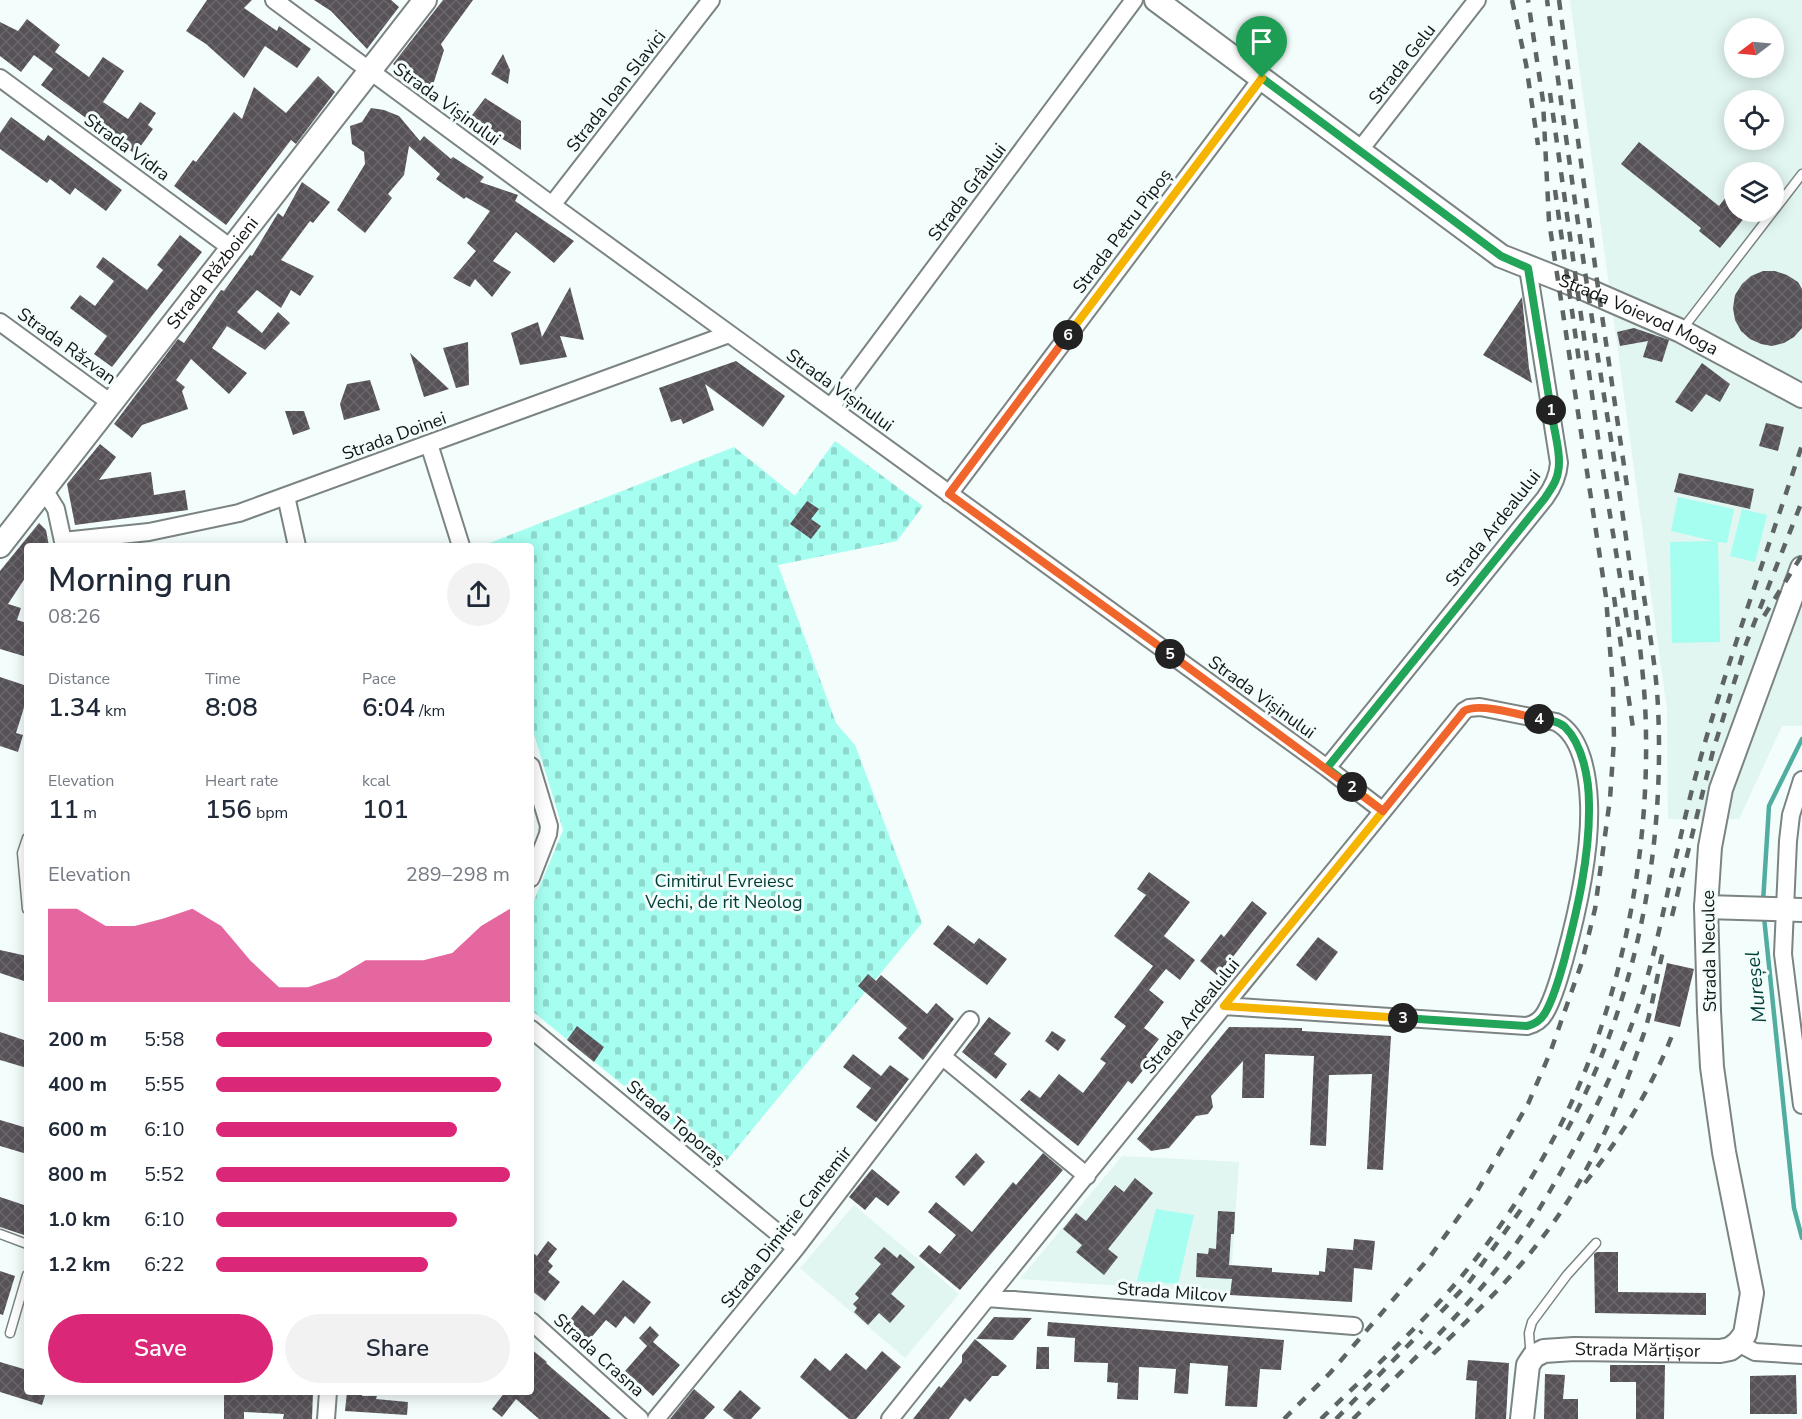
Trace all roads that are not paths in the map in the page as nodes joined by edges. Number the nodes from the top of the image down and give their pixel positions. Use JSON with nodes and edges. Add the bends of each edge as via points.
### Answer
{"nodes":[{"id":1,"x":274,"y":0,"type":"edge"},
{"id":2,"x":425,"y":0,"type":"edge"},
{"id":3,"x":711,"y":0,"type":"edge"},
{"id":4,"x":1134,"y":0,"type":"edge"},
{"id":5,"x":1156,"y":0,"type":"edge"},
{"id":6,"x":1477,"y":0,"type":"edge"},
{"id":7,"x":370,"y":70,"type":"junction"},
{"id":8,"x":0,"y":78,"type":"edge"},
{"id":9,"x":1262,"y":78,"type":"junction"},
{"id":10,"x":1359,"y":151,"type":"junction"},
{"id":11,"x":1802,"y":174,"type":"edge"},
{"id":12,"x":552,"y":205,"type":"junction"},
{"id":13,"x":231,"y":248,"type":"junction"},
{"id":14,"x":1528,"y":268,"type":"junction"},
{"id":15,"x":0,"y":322,"type":"edge"},
{"id":16,"x":1681,"y":331,"type":"junction"},
{"id":17,"x":729,"y":334,"type":"junction"},
{"id":18,"x":1802,"y":396,"type":"edge"},
{"id":19,"x":111,"y":403,"type":"junction"},
{"id":20,"x":831,"y":407,"type":"junction"},
{"id":21,"x":429,"y":444,"type":"junction"},
{"id":22,"x":43,"y":488,"type":"junction"},
{"id":23,"x":949,"y":494,"type":"junction"},
{"id":24,"x":286,"y":496,"type":"junction"},
{"id":25,"x":64,"y":543,"type":"edge"},
{"id":26,"x":296,"y":543,"type":"edge"},
{"id":27,"x":460,"y":543,"type":"edge"},
{"id":28,"x":0,"y":546,"type":"edge"},
{"id":29,"x":1802,"y":568,"type":"edge"},
{"id":30,"x":1327,"y":768,"type":"junction"},
{"id":31,"x":534,"y":776,"type":"edge"},
{"id":32,"x":1802,"y":780,"type":"edge"},
{"id":33,"x":1383,"y":811,"type":"junction"},
{"id":34,"x":24,"y":847,"type":"edge"},
{"id":35,"x":534,"y":871,"type":"edge"},
{"id":36,"x":24,"y":875,"type":"edge"},
{"id":37,"x":1706,"y":907,"type":"junction"},
{"id":38,"x":1793,"y":910,"type":"edge"},
{"id":39,"x":1224,"y":1006,"type":"junction"},
{"id":40,"x":970,"y":1020,"type":"dead end"},
{"id":41,"x":534,"y":1031,"type":"edge"},
{"id":42,"x":943,"y":1057,"type":"junction"},
{"id":43,"x":1802,"y":1106,"type":"edge"},
{"id":44,"x":1087,"y":1176,"type":"junction"},
{"id":45,"x":0,"y":1234,"type":"edge"},
{"id":46,"x":24,"y":1243,"type":"edge"},
{"id":47,"x":1596,"y":1243,"type":"dead end"},
{"id":48,"x":796,"y":1248,"type":"junction"},
{"id":49,"x":24,"y":1285,"type":"edge"},
{"id":50,"x":987,"y":1298,"type":"junction"},
{"id":51,"x":534,"y":1324,"type":"edge"},
{"id":52,"x":1354,"y":1326,"type":"dead end"},
{"id":53,"x":10,"y":1333,"type":"dead end"},
{"id":54,"x":1738,"y":1343,"type":"junction"},
{"id":55,"x":1802,"y":1355,"type":"edge"},
{"id":56,"x":1534,"y":1356,"type":"junction"},
{"id":57,"x":328,"y":1395,"type":"edge"},
{"id":58,"x":326,"y":1419,"type":"edge"},
{"id":59,"x":640,"y":1419,"type":"edge"},
{"id":60,"x":656,"y":1419,"type":"edge"},
{"id":61,"x":890,"y":1419,"type":"edge"},
{"id":62,"x":1522,"y":1419,"type":"edge"}],
"edges":[{"from":1,"to":7,"type":"street","name":"Strada Vișinului"},
{"from":2,"to":7,"type":"street","name":"Strada Războieni"},
{"from":3,"to":12,"type":"street","name":"Strada Ioan Slavici"},
{"from":4,"to":20,"type":"street","name":"Strada Grâului"},
{"from":5,"to":9,"type":"street","name":"Strada Voievod Moga"},
{"from":6,"to":10,"type":"street","name":"Strada Gelu"},
{"from":7,"to":12,"type":"street","name":"Strada Vișinului"},
{"from":7,"to":13,"type":"street","name":"Strada Războieni"},
{"from":8,"to":13,"type":"street","name":"Strada Vidra"},
{"from":9,"to":10,"type":"street","name":"Strada Voievod Moga"},
{"from":9,"to":23,"type":"street","name":"Strada Petru Pipoș"},
{"from":10,"to":14,"type":"street","name":"Strada Voievod Moga","via":[[1501,256]]},
{"from":11,"to":16,"type":"lane"},
{"from":12,"to":17,"type":"street","name":"Strada Vișinului"},
{"from":13,"to":19,"type":"street","name":"Strada Războieni"},
{"from":14,"to":16,"type":"street","name":"Strada Voievod Moga"},
{"from":14,"to":30,"type":"street","name":"Strada Ardealului","via":[[1558,474],[1545,498]]},
{"from":15,"to":19,"type":"street","name":"Strada Răzvan"},
{"from":16,"to":18,"type":"street","name":"Strada Voievod Moga"},
{"from":17,"to":20,"type":"street","name":"Strada Vișinului"},
{"from":17,"to":21,"type":"street","name":"Strada Doinei"},
{"from":19,"to":22,"type":"street","name":"Strada Războieni"},
{"from":20,"to":23,"type":"street","name":"Strada Vișinului"},
{"from":21,"to":24,"type":"street","name":"Strada Doinei"},
{"from":21,"to":27,"type":"street"},
{"from":22,"to":25,"type":"street","via":[[56,509]]},
{"from":22,"to":28,"type":"street","name":"Strada Războieni"},
{"from":23,"to":30,"type":"street","name":"Strada Vișinului"},
{"from":24,"to":25,"type":"street","name":"Strada Doinei","via":[[191,525]]},
{"from":24,"to":26,"type":"street"},
{"from":29,"to":37,"type":"street","name":"Strada Neculce","via":[[1721,789],[1710,847]]},
{"from":30,"to":33,"type":"street","name":"Strada Vișinului"},
{"from":31,"to":35,"type":"street","via":[[549,834]]},
{"from":32,"to":38,"type":"street","via":[[1791,815]]},
{"from":33,"to":39,"type":"street","name":"Strada Ardealului"},
{"from":33,"to":39,"type":"street","name":"Strada Ardealului","via":[[1469,708],[1563,725],[1577,747],[1586,774],[1589,804],[1583,877],[1573,926],[1545,1015],[1527,1026]]},
{"from":34,"to":36,"type":"lane"},
{"from":37,"to":38,"type":"street"},
{"from":37,"to":54,"type":"street","name":"Strada Neculce","via":[[1712,1067],[1752,1293],[1745,1334]]},
{"from":38,"to":43,"type":"street","via":[[1783,954]]},
{"from":39,"to":44,"type":"street","name":"Strada Ardealului"},
{"from":40,"to":42,"type":"street","name":"Strada Dimitrie Cantemir"},
{"from":41,"to":48,"type":"street","name":"Strada Toporaș"},
{"from":42,"to":44,"type":"street"},
{"from":42,"to":48,"type":"street","name":"Strada Dimitrie Cantemir"},
{"from":44,"to":50,"type":"street","name":"Strada Ardealului"},
{"from":45,"to":46,"type":"lane"},
{"from":47,"to":56,"type":"lane","via":[[1532,1322],[1529,1333]]},
{"from":48,"to":60,"type":"street","name":"Strada Dimitrie Cantemir"},
{"from":49,"to":53,"type":"lane"},
{"from":50,"to":52,"type":"street","name":"Strada Milcov"},
{"from":50,"to":61,"type":"street","name":"Strada Ardealului"},
{"from":51,"to":59,"type":"street","name":"Strada Crasna"},
{"from":54,"to":55,"type":"street","via":[[1755,1352]]},
{"from":54,"to":56,"type":"street","name":"Strada Mărțișor","via":[[1720,1351],[1554,1349]]},
{"from":56,"to":62,"type":"street","via":[[1526,1375]]},
{"from":57,"to":58,"type":"street"}]}
